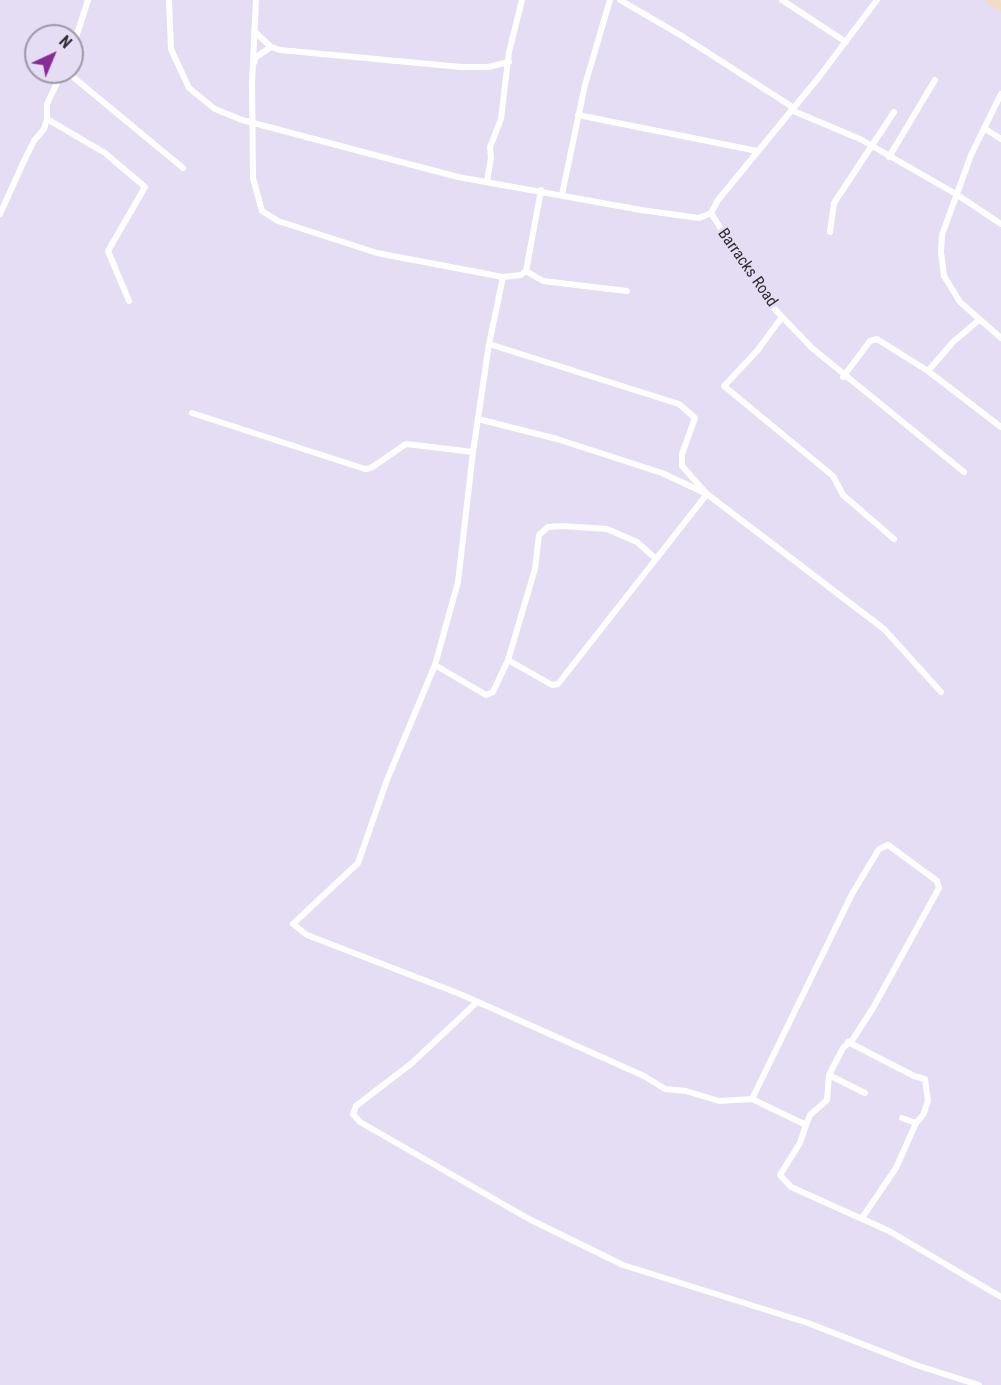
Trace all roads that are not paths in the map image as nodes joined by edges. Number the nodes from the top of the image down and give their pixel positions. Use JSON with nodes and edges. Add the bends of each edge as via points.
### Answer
{"nodes":[{"id":1,"x":88,"y":0,"type":"edge"},
{"id":2,"x":169,"y":0,"type":"edge"},
{"id":3,"x":256,"y":0,"type":"edge"},
{"id":4,"x":522,"y":0,"type":"edge"},
{"id":5,"x":610,"y":0,"type":"edge"},
{"id":6,"x":620,"y":0,"type":"edge"},
{"id":7,"x":782,"y":0,"type":"edge"},
{"id":8,"x":877,"y":0,"type":"edge"},
{"id":9,"x":990,"y":0,"type":"edge"},
{"id":10,"x":1001,"y":7,"type":"edge"},
{"id":11,"x":80,"y":24,"type":"edge"},
{"id":12,"x":254,"y":31,"type":"junction"},
{"id":13,"x":846,"y":42,"type":"junction"},
{"id":14,"x":270,"y":46,"type":"junction"},
{"id":15,"x":509,"y":62,"type":"junction"},
{"id":16,"x":252,"y":66,"type":"junction"},
{"id":17,"x":935,"y":80,"type":"dead end"},
{"id":18,"x":56,"y":84,"type":"edge"},
{"id":19,"x":82,"y":84,"type":"edge"},
{"id":20,"x":1001,"y":94,"type":"edge"},
{"id":21,"x":792,"y":109,"type":"junction"},
{"id":22,"x":894,"y":112,"type":"dead end"},
{"id":23,"x":578,"y":115,"type":"junction"},
{"id":24,"x":47,"y":119,"type":"junction"},
{"id":25,"x":252,"y":122,"type":"junction"},
{"id":26,"x":984,"y":128,"type":"junction"},
{"id":27,"x":1001,"y":139,"type":"edge"},
{"id":28,"x":870,"y":146,"type":"junction"},
{"id":29,"x":757,"y":151,"type":"junction"},
{"id":30,"x":889,"y":157,"type":"junction"},
{"id":31,"x":183,"y":168,"type":"dead end"},
{"id":32,"x":487,"y":181,"type":"junction"},
{"id":33,"x":541,"y":190,"type":"junction"},
{"id":34,"x":562,"y":194,"type":"junction"},
{"id":35,"x":956,"y":194,"type":"junction"},
{"id":36,"x":711,"y":213,"type":"junction"},
{"id":37,"x":0,"y":214,"type":"edge"},
{"id":38,"x":1001,"y":224,"type":"edge"},
{"id":39,"x":830,"y":231,"type":"dead end"},
{"id":40,"x":526,"y":271,"type":"junction"},
{"id":41,"x":503,"y":277,"type":"junction"},
{"id":42,"x":627,"y":291,"type":"dead end"},
{"id":43,"x":129,"y":301,"type":"dead end"},
{"id":44,"x":782,"y":317,"type":"junction"},
{"id":45,"x":979,"y":320,"type":"junction"},
{"id":46,"x":1001,"y":338,"type":"edge"},
{"id":47,"x":489,"y":344,"type":"junction"},
{"id":48,"x":928,"y":371,"type":"junction"},
{"id":49,"x":843,"y":377,"type":"junction"},
{"id":50,"x":192,"y":413,"type":"dead end"},
{"id":51,"x":478,"y":419,"type":"junction"},
{"id":52,"x":1001,"y":427,"type":"edge"},
{"id":53,"x":473,"y":452,"type":"junction"},
{"id":54,"x":964,"y":472,"type":"dead end"},
{"id":55,"x":707,"y":494,"type":"junction"},
{"id":56,"x":894,"y":538,"type":"dead end"},
{"id":57,"x":655,"y":558,"type":"junction"},
{"id":58,"x":508,"y":660,"type":"junction"},
{"id":59,"x":435,"y":665,"type":"junction"},
{"id":60,"x":941,"y":692,"type":"dead end"},
{"id":61,"x":477,"y":1002,"type":"junction"},
{"id":62,"x":848,"y":1042,"type":"junction"},
{"id":63,"x":829,"y":1075,"type":"junction"},
{"id":64,"x":865,"y":1093,"type":"dead end"},
{"id":65,"x":752,"y":1099,"type":"junction"},
{"id":66,"x":902,"y":1118,"type":"dead end"},
{"id":67,"x":916,"y":1123,"type":"junction"},
{"id":68,"x":806,"y":1125,"type":"junction"},
{"id":69,"x":862,"y":1218,"type":"junction"},
{"id":70,"x":1001,"y":1298,"type":"edge"},
{"id":71,"x":979,"y":1385,"type":"edge"}],
"edges":[{"from":1,"to":11,"type":"street"},
{"from":2,"to":25,"type":"street","via":[[171,48],[189,88],[215,109]]},
{"from":3,"to":12,"type":"street"},
{"from":4,"to":15,"type":"street"},
{"from":5,"to":23,"type":"street"},
{"from":6,"to":21,"type":"street"},
{"from":7,"to":13,"type":"street"},
{"from":8,"to":13,"type":"street","name":"Barracks Road"},
{"from":9,"to":10,"type":"main road"},
{"from":12,"to":14,"type":"street"},
{"from":12,"to":16,"type":"street"},
{"from":13,"to":21,"type":"street","name":"Barracks Road"},
{"from":14,"to":15,"type":"street","via":[[404,63],[488,67]]},
{"from":14,"to":16,"type":"street","via":[[256,57]]},
{"from":15,"to":32,"type":"street","via":[[501,119],[490,147]]},
{"from":16,"to":25,"type":"street"},
{"from":17,"to":30,"type":"street"},
{"from":18,"to":24,"type":"street","via":[[47,104]]},
{"from":19,"to":31,"type":"street"},
{"from":20,"to":26,"type":"street"},
{"from":21,"to":28,"type":"street"},
{"from":21,"to":29,"type":"street","name":"Barracks Road"},
{"from":22,"to":28,"type":"street"},
{"from":23,"to":29,"type":"street"},
{"from":23,"to":34,"type":"street"},
{"from":24,"to":37,"type":"street"},
{"from":24,"to":43,"type":"street","via":[[105,153],[145,187],[108,251]]},
{"from":25,"to":32,"type":"street","via":[[458,177]]},
{"from":25,"to":41,"type":"street","via":[[253,178],[258,204],[269,216],[377,253]]},
{"from":26,"to":27,"type":"street"},
{"from":26,"to":35,"type":"street"},
{"from":28,"to":30,"type":"street"},
{"from":28,"to":39,"type":"street","via":[[834,203]]},
{"from":29,"to":36,"type":"street","name":"Barracks Road"},
{"from":30,"to":35,"type":"street"},
{"from":32,"to":33,"type":"street"},
{"from":33,"to":34,"type":"street"},
{"from":33,"to":40,"type":"street"},
{"from":34,"to":36,"type":"street","via":[[679,216],[699,218]]},
{"from":35,"to":38,"type":"street"},
{"from":35,"to":45,"type":"street","via":[[942,235],[944,276],[960,302]]},
{"from":36,"to":44,"type":"street","name":"Barracks Road","via":[[765,299]]},
{"from":40,"to":41,"type":"street"},
{"from":40,"to":42,"type":"street","via":[[543,281]]},
{"from":41,"to":47,"type":"street"},
{"from":44,"to":49,"type":"street","name":"Barracks Road"},
{"from":44,"to":56,"type":"street","via":[[724,386],[833,476],[843,495]]},
{"from":45,"to":46,"type":"street"},
{"from":45,"to":48,"type":"street"},
{"from":47,"to":51,"type":"street"},
{"from":47,"to":55,"type":"street","via":[[664,397],[685,408],[695,418],[682,454],[682,466]]},
{"from":48,"to":49,"type":"street","via":[[877,339],[867,345]]},
{"from":48,"to":52,"type":"street"},
{"from":49,"to":54,"type":"street","name":"Barracks Road"},
{"from":50,"to":53,"type":"street","via":[[365,469],[406,444]]},
{"from":51,"to":53,"type":"street"},
{"from":51,"to":55,"type":"street","via":[[641,466]]},
{"from":53,"to":59,"type":"street","via":[[458,582]]},
{"from":55,"to":57,"type":"street"},
{"from":55,"to":60,"type":"street","via":[[884,629]]},
{"from":57,"to":58,"type":"street","via":[[558,684],[552,685]]},
{"from":57,"to":58,"type":"street","via":[[637,542],[607,530],[548,527],[539,535],[535,569]]},
{"from":58,"to":59,"type":"street","via":[[493,692],[486,696]]},
{"from":59,"to":61,"type":"street","via":[[387,780],[358,863],[292,924],[307,935]]},
{"from":61,"to":65,"type":"street","via":[[665,1089],[719,1101]]},
{"from":61,"to":71,"type":"street","via":[[412,1063],[356,1106],[353,1114],[360,1122],[529,1219],[623,1265],[808,1323]]},
{"from":62,"to":63,"type":"street"},
{"from":62,"to":65,"type":"street","via":[[873,1008],[940,885],[888,845],[879,849],[852,894]]},
{"from":62,"to":67,"type":"street","via":[[925,1078],[928,1101]]},
{"from":63,"to":64,"type":"street"},
{"from":63,"to":68,"type":"street","via":[[827,1100],[810,1115]]},
{"from":65,"to":68,"type":"street"},
{"from":66,"to":67,"type":"street"},
{"from":67,"to":69,"type":"street","via":[[896,1167]]},
{"from":68,"to":69,"type":"street","via":[[780,1175],[800,1191]]},
{"from":69,"to":70,"type":"street"}]}
